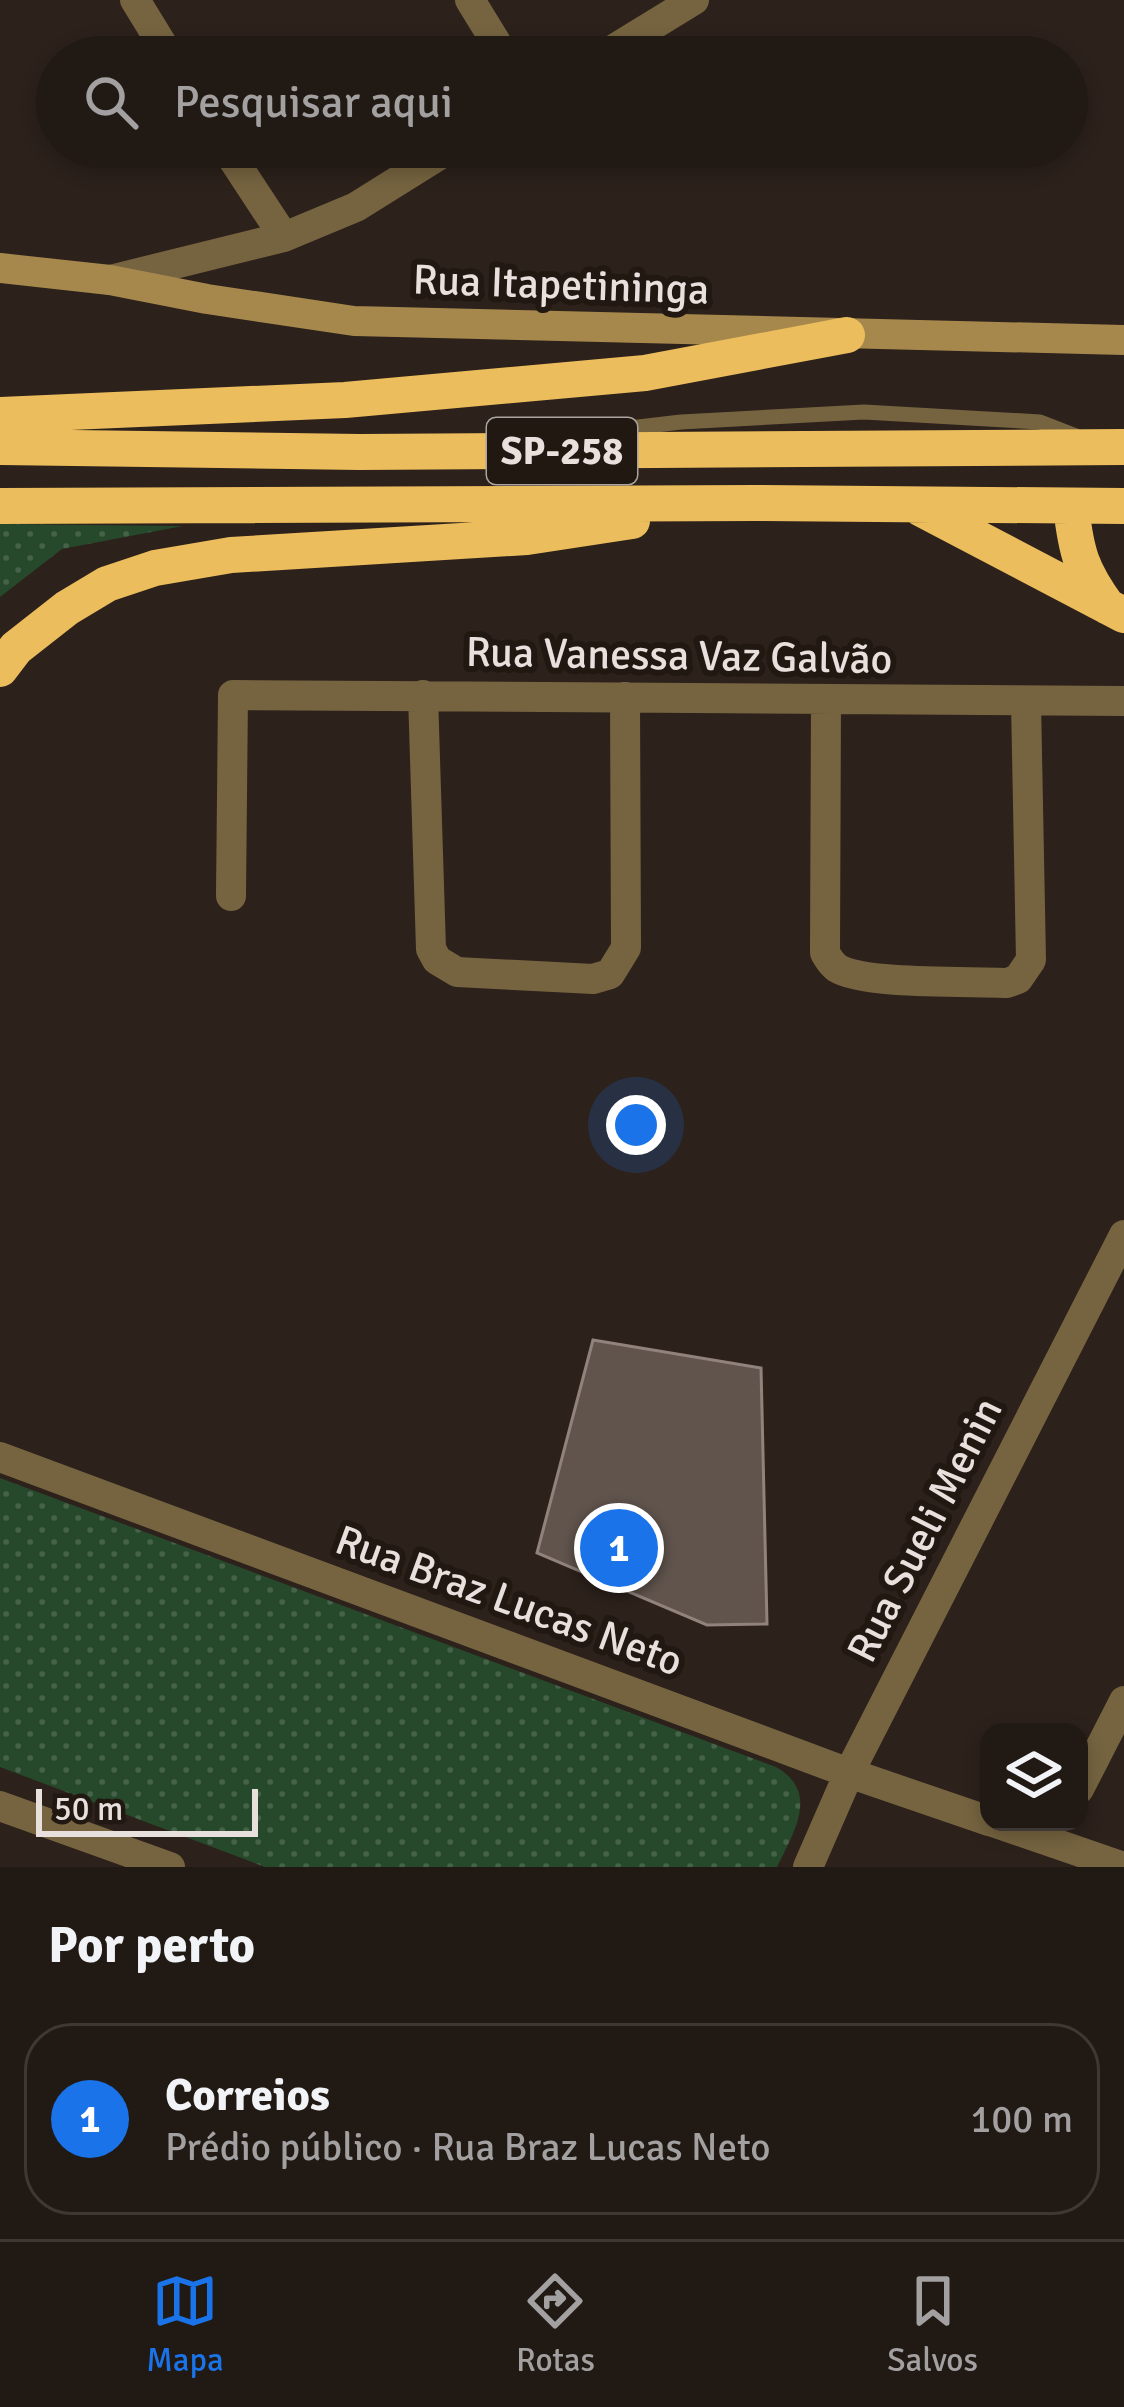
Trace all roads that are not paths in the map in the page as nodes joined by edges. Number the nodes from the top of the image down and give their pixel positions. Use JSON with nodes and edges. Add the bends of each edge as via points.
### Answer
{"nodes":[{"id":1,"x":135,"y":0,"type":"edge"},
{"id":2,"x":470,"y":0,"type":"edge"},
{"id":3,"x":694,"y":0,"type":"edge"},
{"id":4,"x":157,"y":36,"type":"edge"},
{"id":5,"x":492,"y":36,"type":"edge"},
{"id":6,"x":635,"y":36,"type":"edge"},
{"id":7,"x":239,"y":168,"type":"edge"},
{"id":8,"x":418,"y":168,"type":"edge"},
{"id":9,"x":284,"y":238,"type":"junction"},
{"id":10,"x":0,"y":268,"type":"edge"},
{"id":11,"x":110,"y":280,"type":"junction"},
{"id":12,"x":847,"y":335,"type":"junction"},
{"id":13,"x":1124,"y":340,"type":"edge"},
{"id":14,"x":0,"y":415,"type":"edge"},
{"id":15,"x":0,"y":447,"type":"edge"},
{"id":16,"x":1116,"y":447,"type":"edge"},
{"id":17,"x":757,"y":503,"type":"junction"},
{"id":18,"x":914,"y":505,"type":"junction"},
{"id":19,"x":0,"y":506,"type":"edge"},
{"id":20,"x":1071,"y":506,"type":"junction"},
{"id":21,"x":1124,"y":506,"type":"edge"},
{"id":22,"x":1117,"y":612,"type":"edge"},
{"id":23,"x":0,"y":669,"type":"edge"},
{"id":24,"x":423,"y":695,"type":"junction"},
{"id":25,"x":625,"y":697,"type":"junction"},
{"id":26,"x":826,"y":700,"type":"junction"},
{"id":27,"x":1026,"y":700,"type":"junction"},
{"id":28,"x":1124,"y":700,"type":"edge"},
{"id":29,"x":231,"y":896,"type":"dead end"},
{"id":30,"x":1124,"y":1235,"type":"edge"},
{"id":31,"x":0,"y":1457,"type":"edge"},
{"id":32,"x":1124,"y":1701,"type":"edge"},
{"id":33,"x":1088,"y":1771,"type":"edge"},
{"id":34,"x":849,"y":1772,"type":"junction"},
{"id":35,"x":0,"y":1806,"type":"edge"},
{"id":36,"x":980,"y":1817,"type":"edge"},
{"id":37,"x":1057,"y":1832,"type":"edge"},
{"id":38,"x":170,"y":1867,"type":"edge"},
{"id":39,"x":808,"y":1867,"type":"edge"},
{"id":40,"x":1124,"y":1867,"type":"edge"}],
"edges":[{"from":1,"to":4,"type":"street"},
{"from":2,"to":5,"type":"street"},
{"from":3,"to":6,"type":"street"},
{"from":7,"to":9,"type":"street"},
{"from":8,"to":9,"type":"street"},
{"from":9,"to":11,"type":"street"},
{"from":10,"to":11,"type":"street","name":"Rua Itapetininga"},
{"from":11,"to":12,"type":"street","name":"Rua Itapetininga","via":[[354,321]]},
{"from":12,"to":13,"type":"street","name":"Rua Itapetininga"},
{"from":12,"to":14,"type":"highway","via":[[645,374],[345,400]]},
{"from":15,"to":16,"type":"highway","number":"SP-258"},
{"from":17,"to":18,"type":"highway","number":"SP-258"},
{"from":17,"to":19,"type":"highway","number":"SP-258"},
{"from":17,"to":23,"type":"highway","via":[[526,537],[231,555],[155,568],[67,608]]},
{"from":18,"to":20,"type":"highway","number":"SP-258"},
{"from":18,"to":22,"type":"highway"},
{"from":20,"to":21,"type":"highway","number":"SP-258"},
{"from":20,"to":22,"type":"highway","via":[[1085,575]]},
{"from":24,"to":25,"type":"street","name":"Rua Vanessa Vaz Galvão"},
{"from":24,"to":25,"type":"street","via":[[436,960],[457,972],[593,979],[610,974],[626,948]]},
{"from":24,"to":29,"type":"street","name":"Rua Vanessa Vaz Galvão","via":[[233,695]]},
{"from":25,"to":26,"type":"street","name":"Rua Vanessa Vaz Galvão"},
{"from":26,"to":27,"type":"street","name":"Rua Vanessa Vaz Galvão"},
{"from":26,"to":27,"type":"street","via":[[829,960],[865,976],[1007,983],[1031,960]]},
{"from":27,"to":28,"type":"street","name":"Rua Vanessa Vaz Galvão"},
{"from":30,"to":34,"type":"street","name":"Rua Sueli Menin"},
{"from":31,"to":34,"type":"street","name":"Rua Braz Lucas Neto"},
{"from":32,"to":33,"type":"street"},
{"from":34,"to":36,"type":"street","name":"Rua Braz Lucas Neto"},
{"from":34,"to":39,"type":"street","name":"Rua Sueli Menin"},
{"from":35,"to":38,"type":"street"},
{"from":37,"to":40,"type":"street","name":"Rua Braz Lucas Neto"}]}
